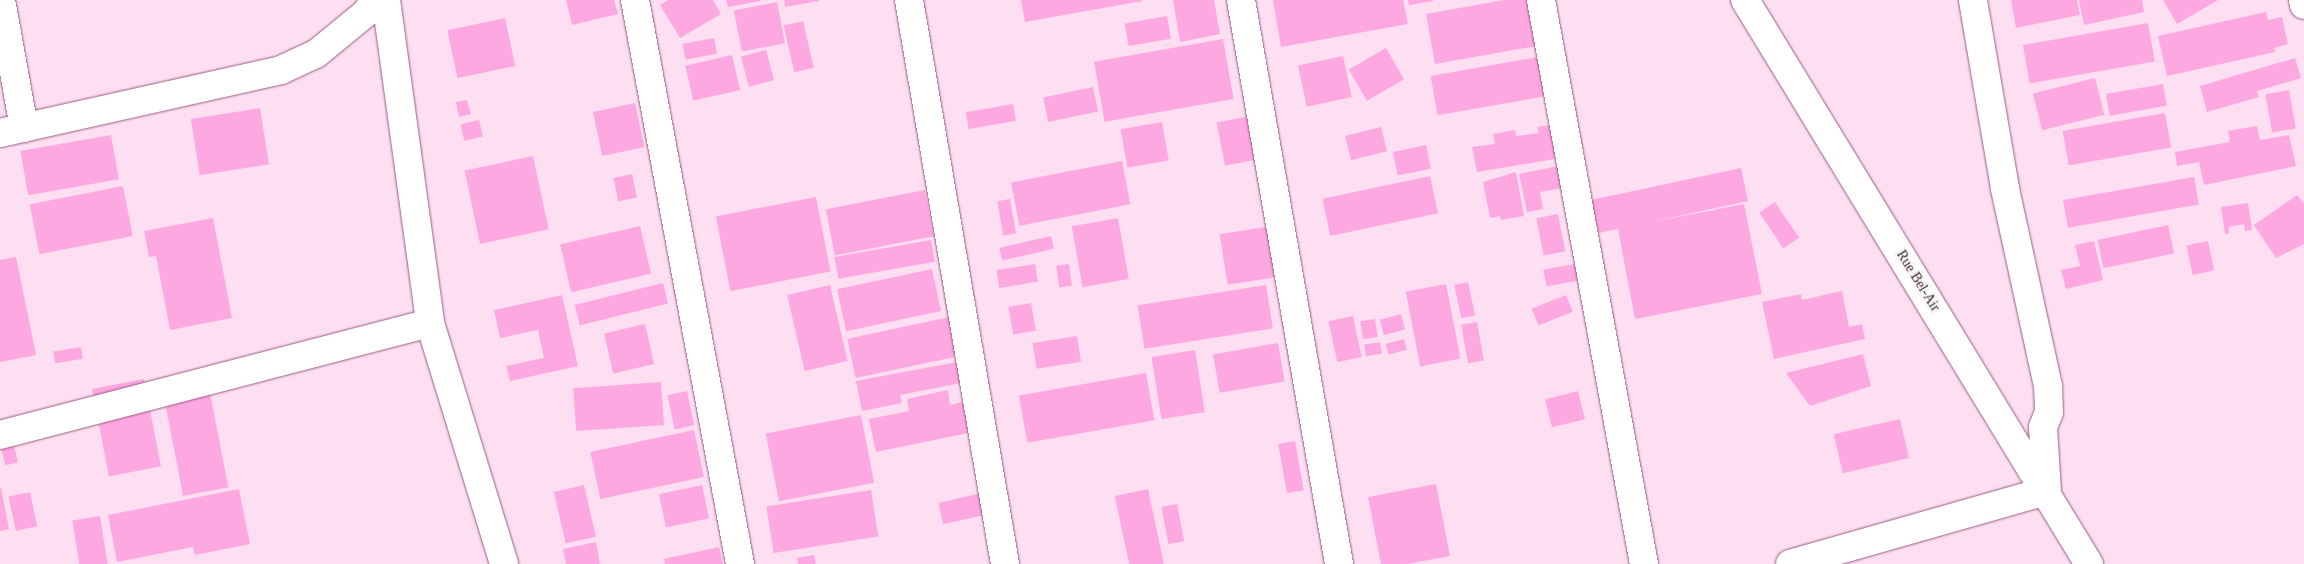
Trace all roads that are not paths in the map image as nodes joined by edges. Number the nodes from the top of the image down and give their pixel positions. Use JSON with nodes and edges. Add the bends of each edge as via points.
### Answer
{"nodes":[{"id":1,"x":1,"y":0,"type":"edge"},
{"id":2,"x":375,"y":0,"type":"edge"},
{"id":3,"x":386,"y":0,"type":"edge"},
{"id":4,"x":635,"y":0,"type":"edge"},
{"id":5,"x":908,"y":0,"type":"edge"},
{"id":6,"x":1242,"y":0,"type":"edge"},
{"id":7,"x":1541,"y":0,"type":"edge"},
{"id":8,"x":1745,"y":0,"type":"edge"},
{"id":9,"x":1973,"y":0,"type":"edge"},
{"id":10,"x":2303,"y":0,"type":"edge"},
{"id":11,"x":2304,"y":5,"type":"edge"},
{"id":12,"x":12,"y":130,"type":"edge"},
{"id":13,"x":430,"y":322,"type":"junction"},
{"id":14,"x":0,"y":435,"type":"edge"},
{"id":15,"x":2047,"y":490,"type":"junction"},
{"id":16,"x":504,"y":564,"type":"edge"},
{"id":17,"x":740,"y":564,"type":"edge"},
{"id":18,"x":1005,"y":564,"type":"edge"},
{"id":19,"x":1339,"y":564,"type":"edge"},
{"id":20,"x":1644,"y":564,"type":"edge"},
{"id":21,"x":1790,"y":564,"type":"edge"},
{"id":22,"x":2089,"y":564,"type":"edge"}],
"edges":[{"from":1,"to":12,"type":"street"},
{"from":2,"to":12,"type":"street","via":[[366,13],[316,54],[281,70]]},
{"from":3,"to":13,"type":"street"},
{"from":4,"to":17,"type":"street"},
{"from":5,"to":18,"type":"street"},
{"from":6,"to":19,"type":"street"},
{"from":7,"to":20,"type":"street"},
{"from":8,"to":15,"type":"street","name":"Rue Bel-Air"},
{"from":9,"to":15,"type":"street","via":[[2004,188],[2048,386],[2049,412],[2043,427]]},
{"from":10,"to":11,"type":"street"},
{"from":13,"to":14,"type":"street"},
{"from":13,"to":16,"type":"street"},
{"from":15,"to":21,"type":"street"},
{"from":15,"to":22,"type":"street","name":"Rue Bel-Air"}]}
